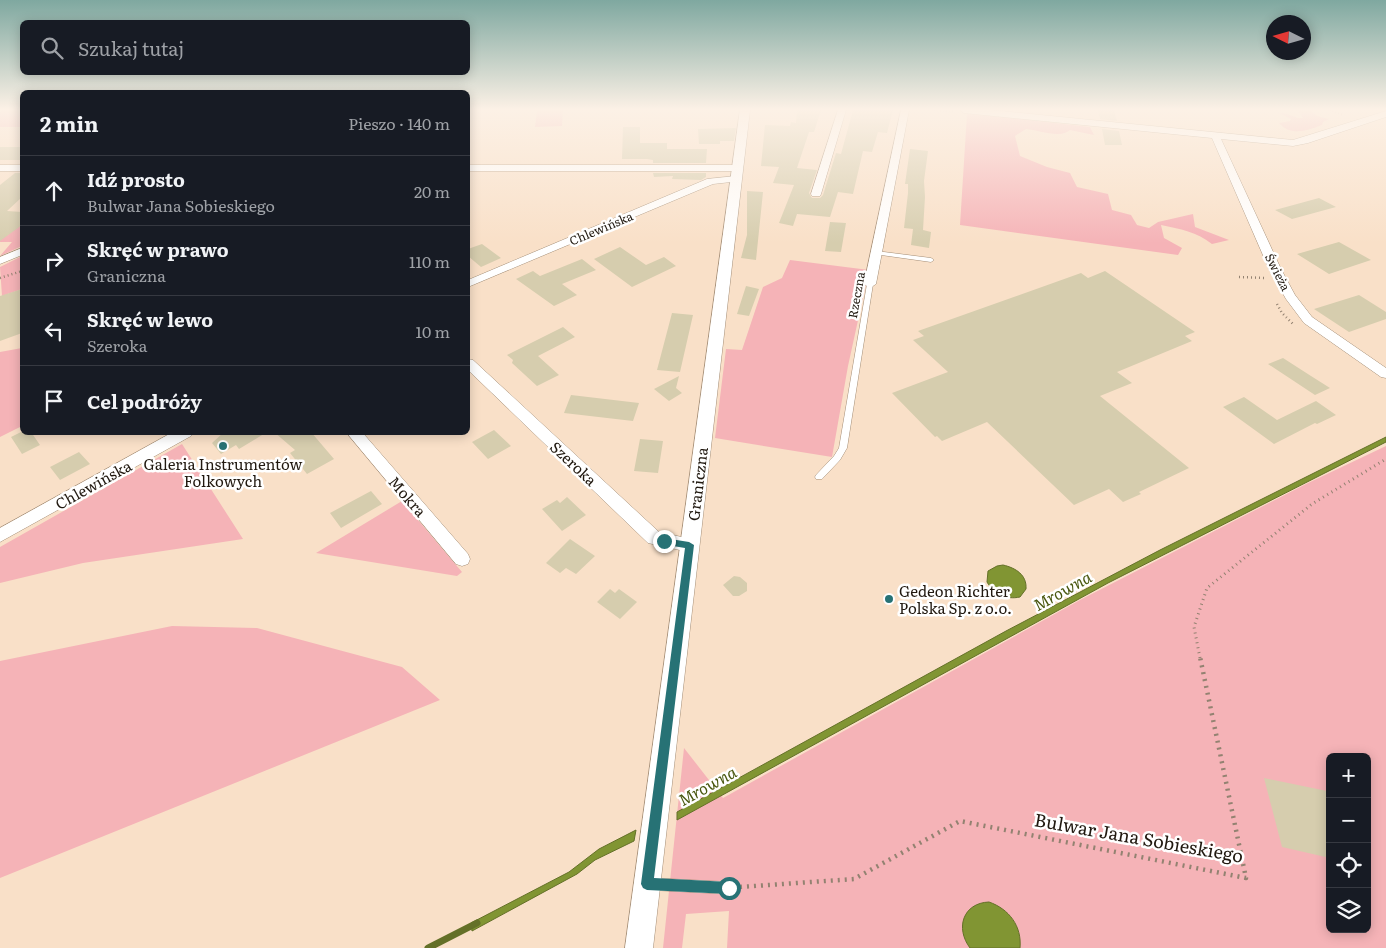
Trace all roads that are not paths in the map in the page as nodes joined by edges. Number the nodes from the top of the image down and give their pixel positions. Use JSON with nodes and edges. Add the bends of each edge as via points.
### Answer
{"nodes":[{"id":1,"x":739,"y":154,"type":"edge"},
{"id":2,"x":828,"y":154,"type":"edge"},
{"id":3,"x":896,"y":154,"type":"edge"},
{"id":4,"x":1224,"y":154,"type":"edge"},
{"id":5,"x":0,"y":168,"type":"edge"},
{"id":6,"x":20,"y":168,"type":"edge"},
{"id":7,"x":470,"y":168,"type":"edge"},
{"id":8,"x":737,"y":174,"type":"junction"},
{"id":9,"x":816,"y":194,"type":"dead end"},
{"id":10,"x":20,"y":252,"type":"edge"},
{"id":11,"x":876,"y":253,"type":"junction"},
{"id":12,"x":932,"y":260,"type":"dead end"},
{"id":13,"x":0,"y":261,"type":"edge"},
{"id":14,"x":470,"y":283,"type":"edge"},
{"id":15,"x":870,"y":284,"type":"joint"},
{"id":16,"x":470,"y":365,"type":"edge"},
{"id":17,"x":1386,"y":374,"type":"edge"},
{"id":18,"x":181,"y":435,"type":"edge"},
{"id":19,"x":356,"y":435,"type":"edge"},
{"id":20,"x":819,"y":476,"type":"dead end"},
{"id":21,"x":0,"y":536,"type":"edge"},
{"id":22,"x":689,"y":545,"type":"junction"},
{"id":23,"x":462,"y":559,"type":"dead end"},
{"id":24,"x":647,"y":884,"type":"junction"},
{"id":25,"x":729,"y":888,"type":"road end"},
{"id":26,"x":639,"y":948,"type":"edge"}],
"edges":[{"from":1,"to":8,"type":"street","name":"Graniczna"},
{"from":2,"to":9,"type":"street"},
{"from":3,"to":11,"type":"street","name":"Rzeczna"},
{"from":4,"to":17,"type":"street","name":"Świeża","via":[[1290,296],[1308,320]]},
{"from":5,"to":6,"type":"street"},
{"from":7,"to":8,"type":"street"},
{"from":8,"to":14,"type":"street","name":"Chlewińska","via":[[711,180]]},
{"from":8,"to":22,"type":"street","name":"Graniczna"},
{"from":10,"to":13,"type":"street"},
{"from":11,"to":12,"type":"lane"},
{"from":11,"to":15,"type":"street","name":"Rzeczna"},
{"from":15,"to":20,"type":"lane","name":"Rzeczna","via":[[842,448]]},
{"from":16,"to":22,"type":"street","name":"Szeroka","via":[[654,538]]},
{"from":18,"to":21,"type":"street","name":"Chlewińska"},
{"from":19,"to":23,"type":"street","name":"Mokra"},
{"from":22,"to":24,"type":"street","name":"Graniczna"},
{"from":24,"to":25,"type":"lane"},
{"from":24,"to":26,"type":"street","name":"Graniczna"}]}
